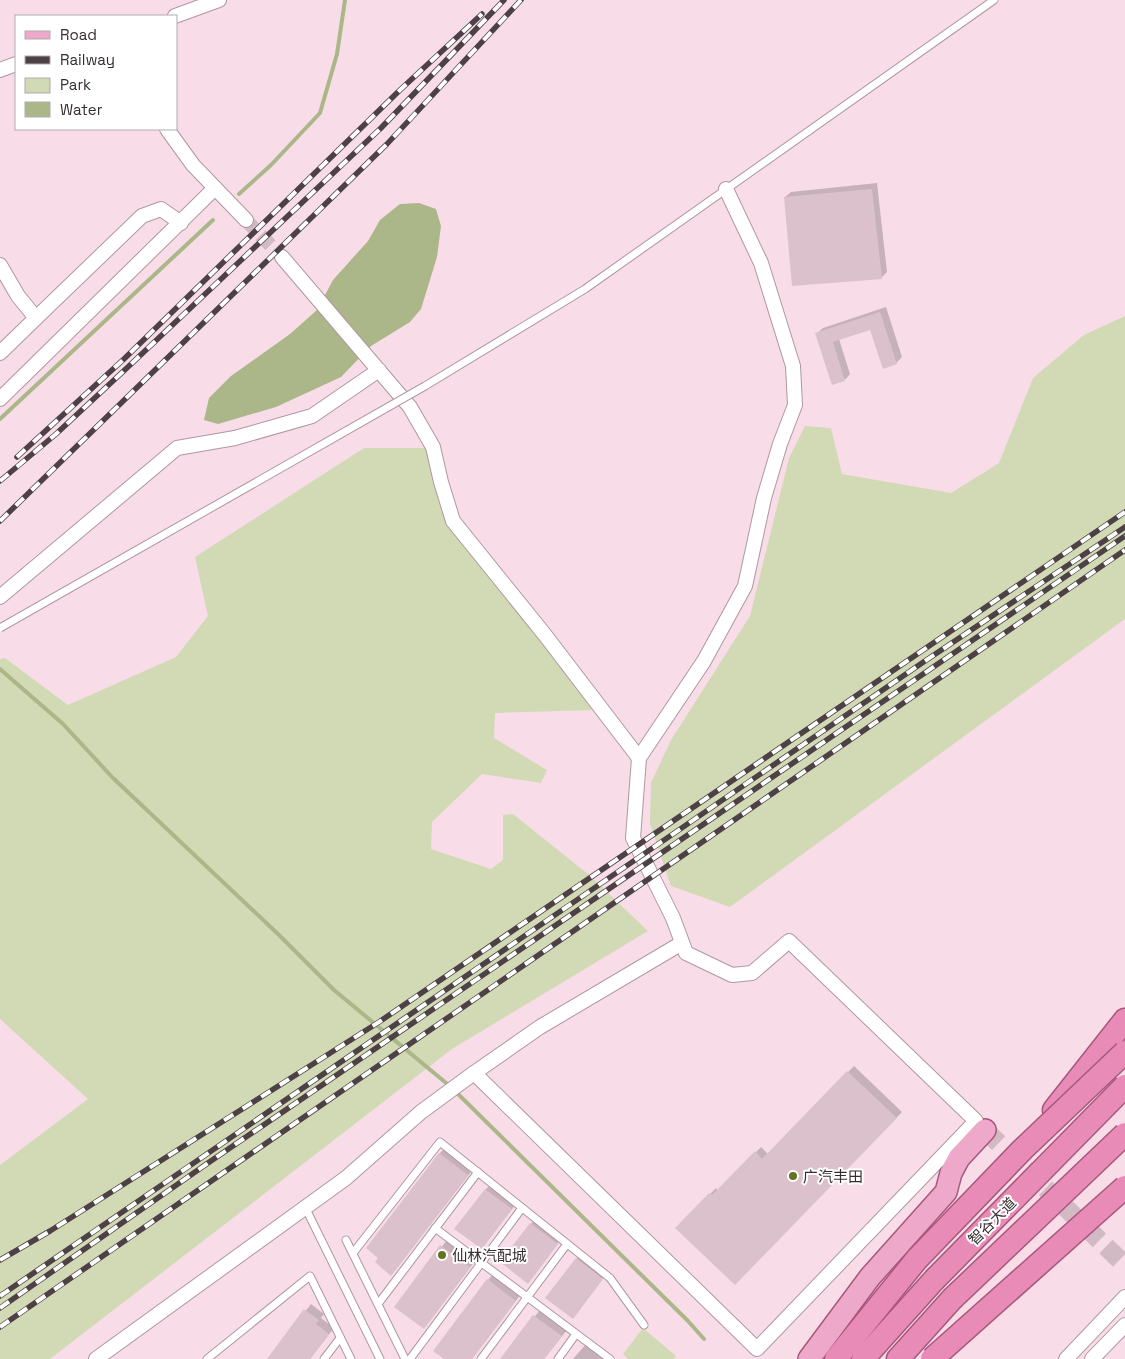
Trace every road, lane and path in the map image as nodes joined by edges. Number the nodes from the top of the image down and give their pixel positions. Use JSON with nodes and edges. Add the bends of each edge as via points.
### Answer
{"nodes":[{"id":1,"x":219,"y":0,"type":"edge"},
{"id":2,"x":994,"y":0,"type":"edge"},
{"id":3,"x":178,"y":15,"type":"edge"},
{"id":4,"x":15,"y":64,"type":"edge"},
{"id":5,"x":0,"y":70,"type":"edge"},
{"id":6,"x":168,"y":130,"type":"edge"},
{"id":7,"x":215,"y":188,"type":"junction"},
{"id":8,"x":726,"y":189,"type":"junction"},
{"id":9,"x":246,"y":220,"type":"tunnel mouth"},
{"id":10,"x":182,"y":223,"type":"junction"},
{"id":11,"x":282,"y":257,"type":"tunnel mouth"},
{"id":12,"x":0,"y":265,"type":"edge"},
{"id":13,"x":36,"y":318,"type":"junction"},
{"id":14,"x":0,"y":352,"type":"edge"},
{"id":15,"x":379,"y":370,"type":"junction"},
{"id":16,"x":0,"y":399,"type":"edge"},
{"id":17,"x":0,"y":597,"type":"edge"},
{"id":18,"x":0,"y":628,"type":"edge"},
{"id":19,"x":639,"y":758,"type":"junction"},
{"id":20,"x":682,"y":943,"type":"junction"},
{"id":21,"x":1125,"y":1020,"type":"edge"},
{"id":22,"x":1125,"y":1052,"type":"edge"},
{"id":23,"x":474,"y":1073,"type":"junction"},
{"id":24,"x":1125,"y":1086,"type":"edge"},
{"id":25,"x":981,"y":1126,"type":"junction"},
{"id":26,"x":1125,"y":1134,"type":"edge"},
{"id":27,"x":1024,"y":1149,"type":"junction"},
{"id":28,"x":478,"y":1172,"type":"junction"},
{"id":29,"x":1125,"y":1187,"type":"edge"},
{"id":30,"x":305,"y":1207,"type":"junction"},
{"id":31,"x":522,"y":1208,"type":"junction"},
{"id":32,"x":436,"y":1228,"type":"junction"},
{"id":33,"x":346,"y":1240,"type":"dead end"},
{"id":34,"x":567,"y":1244,"type":"junction"},
{"id":35,"x":353,"y":1253,"type":"junction"},
{"id":36,"x":481,"y":1263,"type":"junction"},
{"id":37,"x":1125,"y":1296,"type":"edge"},
{"id":38,"x":527,"y":1297,"type":"junction"},
{"id":39,"x":378,"y":1304,"type":"junction"},
{"id":40,"x":644,"y":1325,"type":"dead end"},
{"id":41,"x":1125,"y":1325,"type":"edge"},
{"id":42,"x":576,"y":1334,"type":"junction"},
{"id":43,"x":340,"y":1338,"type":"junction"},
{"id":44,"x":1069,"y":1358,"type":"edge"},
{"id":45,"x":96,"y":1359,"type":"edge"},
{"id":46,"x":207,"y":1359,"type":"edge"},
{"id":47,"x":324,"y":1359,"type":"edge"},
{"id":48,"x":351,"y":1359,"type":"edge"},
{"id":49,"x":380,"y":1359,"type":"edge"},
{"id":50,"x":405,"y":1359,"type":"edge"},
{"id":51,"x":410,"y":1359,"type":"edge"},
{"id":52,"x":481,"y":1359,"type":"edge"},
{"id":53,"x":558,"y":1359,"type":"edge"},
{"id":54,"x":610,"y":1359,"type":"edge"},
{"id":55,"x":809,"y":1359,"type":"edge"},
{"id":56,"x":836,"y":1359,"type":"edge"},
{"id":57,"x":863,"y":1359,"type":"edge"},
{"id":58,"x":898,"y":1359,"type":"edge"},
{"id":59,"x":932,"y":1359,"type":"edge"},
{"id":60,"x":1092,"y":1359,"type":"edge"}],
"edges":[{"from":1,"to":3,"type":"street"},
{"from":2,"to":8,"type":"lane"},
{"from":4,"to":5,"type":"street"},
{"from":6,"to":7,"type":"street","via":[[193,165]]},
{"from":7,"to":9,"type":"street"},
{"from":7,"to":10,"type":"street"},
{"from":8,"to":18,"type":"lane","bridge":true,"via":[[586,289],[425,386]]},
{"from":8,"to":19,"type":"street","via":[[761,263],[793,366],[795,405],[764,498],[745,586],[704,661]]},
{"from":10,"to":13,"type":"street","via":[[161,209],[142,216]]},
{"from":10,"to":16,"type":"street"},
{"from":11,"to":15,"type":"street"},
{"from":12,"to":13,"type":"street","via":[[18,296]]},
{"from":13,"to":14,"type":"street"},
{"from":15,"to":17,"type":"street","via":[[312,416],[235,438],[177,448]]},
{"from":15,"to":19,"type":"street","via":[[410,407],[433,447],[453,521]]},
{"from":19,"to":20,"type":"street","via":[[632,838],[673,918]]},
{"from":20,"to":23,"type":"street","via":[[540,1027]]},
{"from":20,"to":25,"type":"street","via":[[686,953],[732,975],[752,973],[789,941]]},
{"from":21,"to":27,"type":"highway","bridge":true},
{"from":22,"to":27,"type":"highway","bridge":true},
{"from":23,"to":25,"type":"street","via":[[757,1349]]},
{"from":23,"to":30,"type":"street","via":[[421,1112],[346,1178]]},
{"from":24,"to":57,"type":"highway","name":"智谷大道","bridge":true,"via":[[934,1280]]},
{"from":25,"to":55,"type":"main road","via":[[951,1173],[946,1192],[870,1277]]},
{"from":26,"to":58,"type":"highway","name":"智谷大道","bridge":true,"via":[[952,1298]]},
{"from":27,"to":56,"type":"highway","bridge":true,"via":[[917,1259]]},
{"from":28,"to":31,"type":"lane"},
{"from":28,"to":32,"type":"lane"},
{"from":28,"to":35,"type":"lane","via":[[440,1142]]},
{"from":29,"to":59,"type":"highway","bridge":true},
{"from":30,"to":45,"type":"street"},
{"from":30,"to":49,"type":"lane"},
{"from":31,"to":34,"type":"lane"},
{"from":31,"to":36,"type":"lane"},
{"from":32,"to":36,"type":"lane"},
{"from":32,"to":39,"type":"lane"},
{"from":33,"to":35,"type":"lane"},
{"from":34,"to":38,"type":"lane"},
{"from":34,"to":40,"type":"lane","via":[[610,1278]]},
{"from":35,"to":39,"type":"lane"},
{"from":36,"to":38,"type":"lane"},
{"from":36,"to":51,"type":"lane"},
{"from":37,"to":44,"type":"street"},
{"from":38,"to":42,"type":"lane"},
{"from":38,"to":52,"type":"lane"},
{"from":39,"to":50,"type":"lane"},
{"from":41,"to":60,"type":"street"},
{"from":42,"to":53,"type":"lane"},
{"from":42,"to":54,"type":"lane"},
{"from":43,"to":46,"type":"lane","via":[[310,1276]]},
{"from":43,"to":47,"type":"lane"},
{"from":43,"to":48,"type":"lane"}]}
